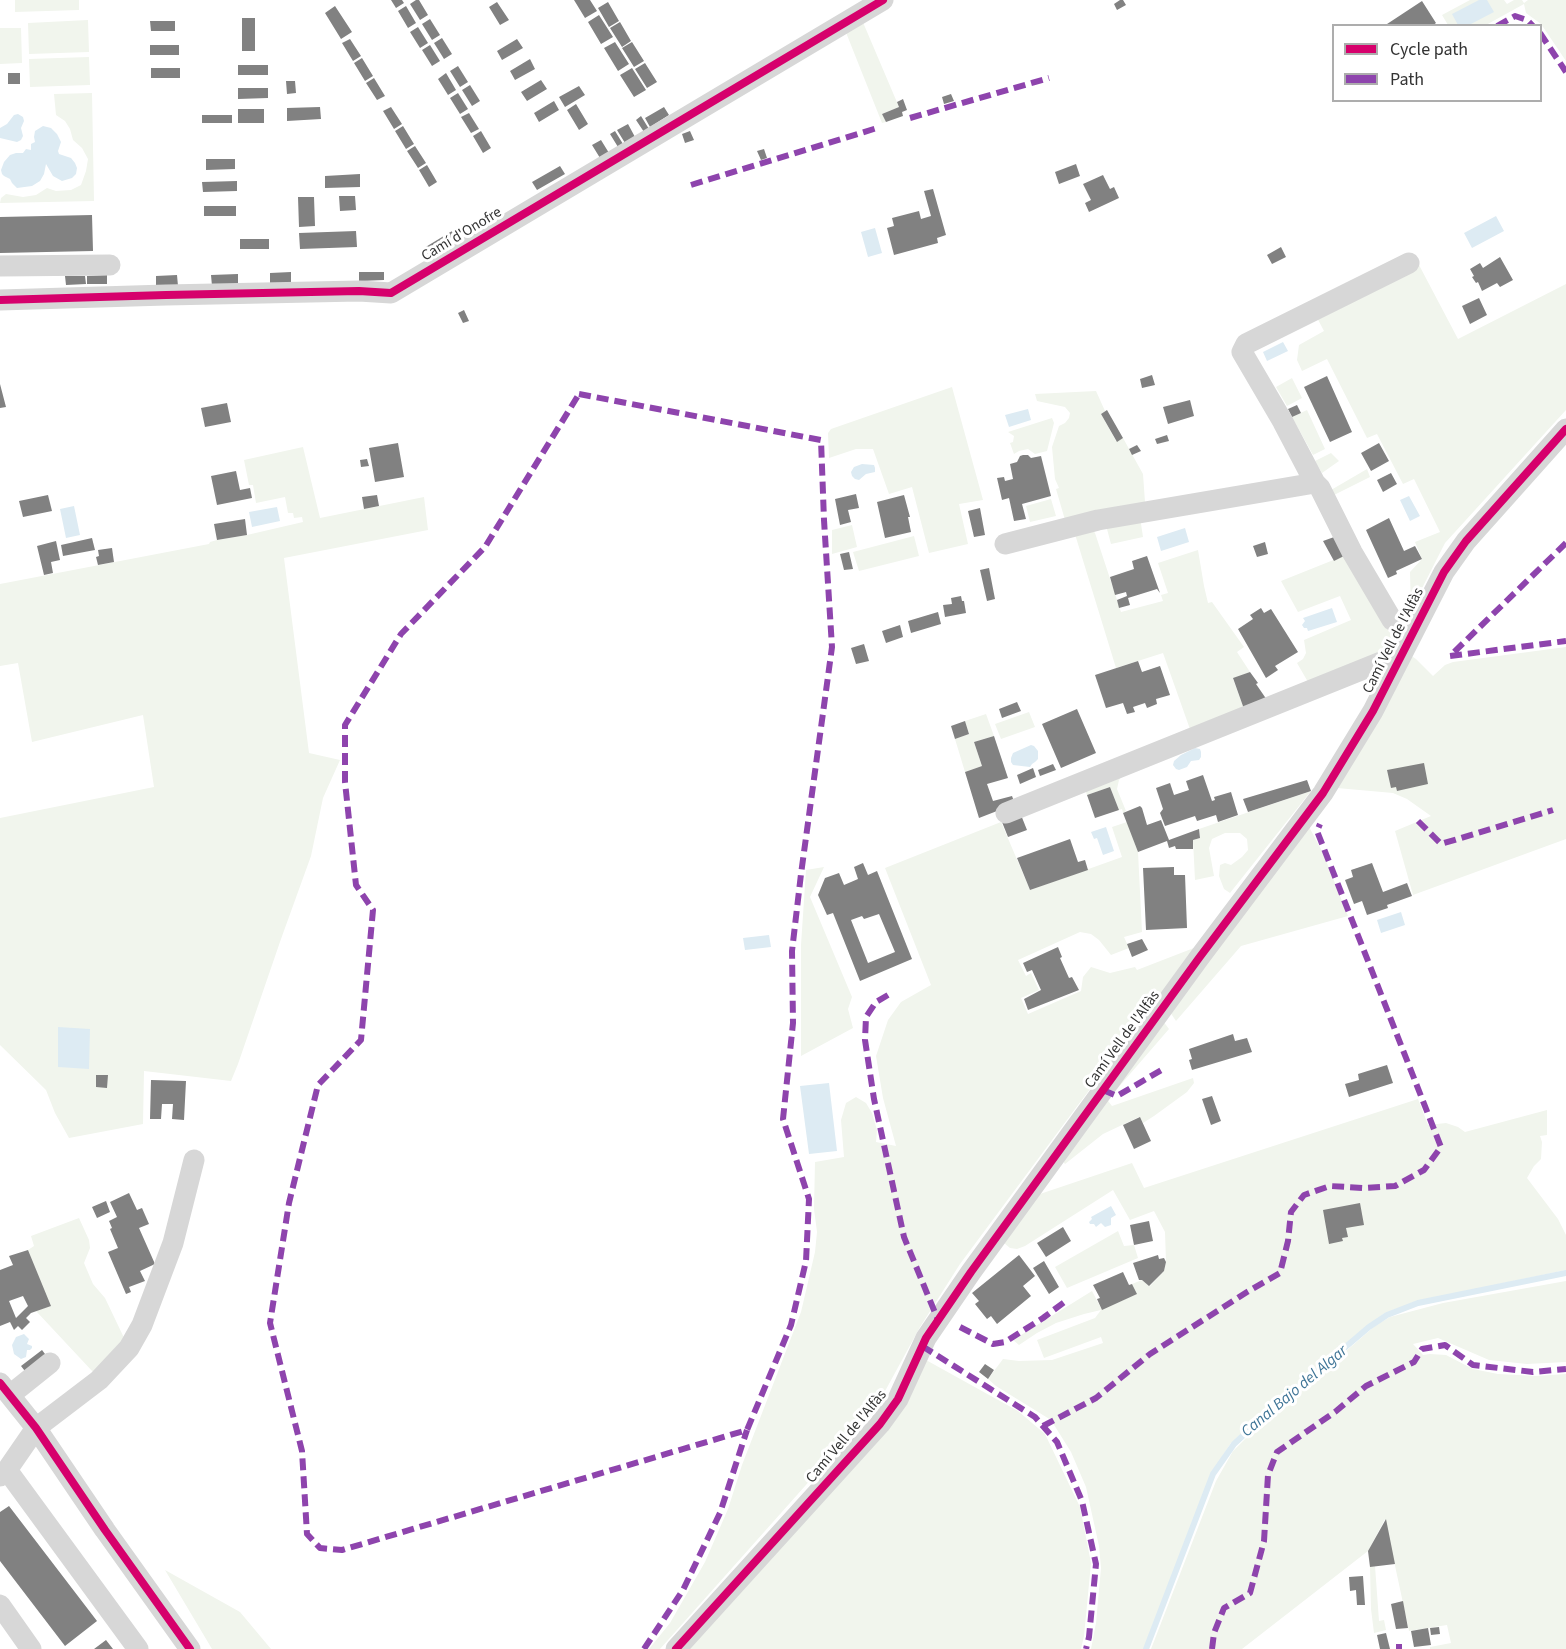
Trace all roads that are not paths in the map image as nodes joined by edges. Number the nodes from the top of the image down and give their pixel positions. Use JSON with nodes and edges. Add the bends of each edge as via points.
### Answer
{"nodes":[{"id":1,"x":883,"y":0,"type":"edge"},
{"id":2,"x":1409,"y":263,"type":"dead end"},
{"id":3,"x":0,"y":266,"type":"edge"},
{"id":4,"x":110,"y":266,"type":"dead end"},
{"id":5,"x":0,"y":300,"type":"edge"},
{"id":6,"x":1566,"y":429,"type":"edge"},
{"id":7,"x":1315,"y":483,"type":"junction"},
{"id":8,"x":1005,"y":544,"type":"dead end"},
{"id":9,"x":1414,"y":630,"type":"junction"},
{"id":10,"x":1401,"y":654,"type":"junction"},
{"id":11,"x":1006,"y":813,"type":"dead end"},
{"id":12,"x":194,"y":1160,"type":"dead end"},
{"id":13,"x":50,"y":1363,"type":"dead end"},
{"id":14,"x":5,"y":1389,"type":"edge"},
{"id":15,"x":36,"y":1428,"type":"junction"},
{"id":16,"x":4,"y":1473,"type":"edge"},
{"id":17,"x":0,"y":1605,"type":"edge"},
{"id":18,"x":31,"y":1649,"type":"edge"},
{"id":19,"x":138,"y":1649,"type":"edge"},
{"id":20,"x":190,"y":1649,"type":"edge"},
{"id":21,"x":676,"y":1649,"type":"edge"}],
"edges":[{"from":1,"to":5,"type":"street","name":"Camí d'Onofre","via":[[391,293]]},
{"from":2,"to":7,"type":"street","via":[[1246,344],[1242,352]]},
{"from":3,"to":4,"type":"street"},
{"from":6,"to":9,"type":"street","name":"Camí Vell de l'Alfàs","via":[[1466,541],[1444,572]]},
{"from":7,"to":8,"type":"street","via":[[1098,520]]},
{"from":7,"to":9,"type":"street","via":[[1392,620]]},
{"from":9,"to":10,"type":"street","name":"Camí Vell de l'Alfàs"},
{"from":10,"to":11,"type":"street"},
{"from":10,"to":21,"type":"street","name":"Camí Vell de l'Alfàs","via":[[1373,711],[1323,794],[971,1272],[926,1338],[898,1399],[880,1424]]},
{"from":12,"to":15,"type":"street","via":[[173,1243],[142,1325],[129,1348],[99,1380]]},
{"from":13,"to":14,"type":"street"},
{"from":14,"to":15,"type":"street"},
{"from":15,"to":16,"type":"street"},
{"from":15,"to":20,"type":"street"},
{"from":16,"to":19,"type":"street"},
{"from":17,"to":18,"type":"street"}]}
